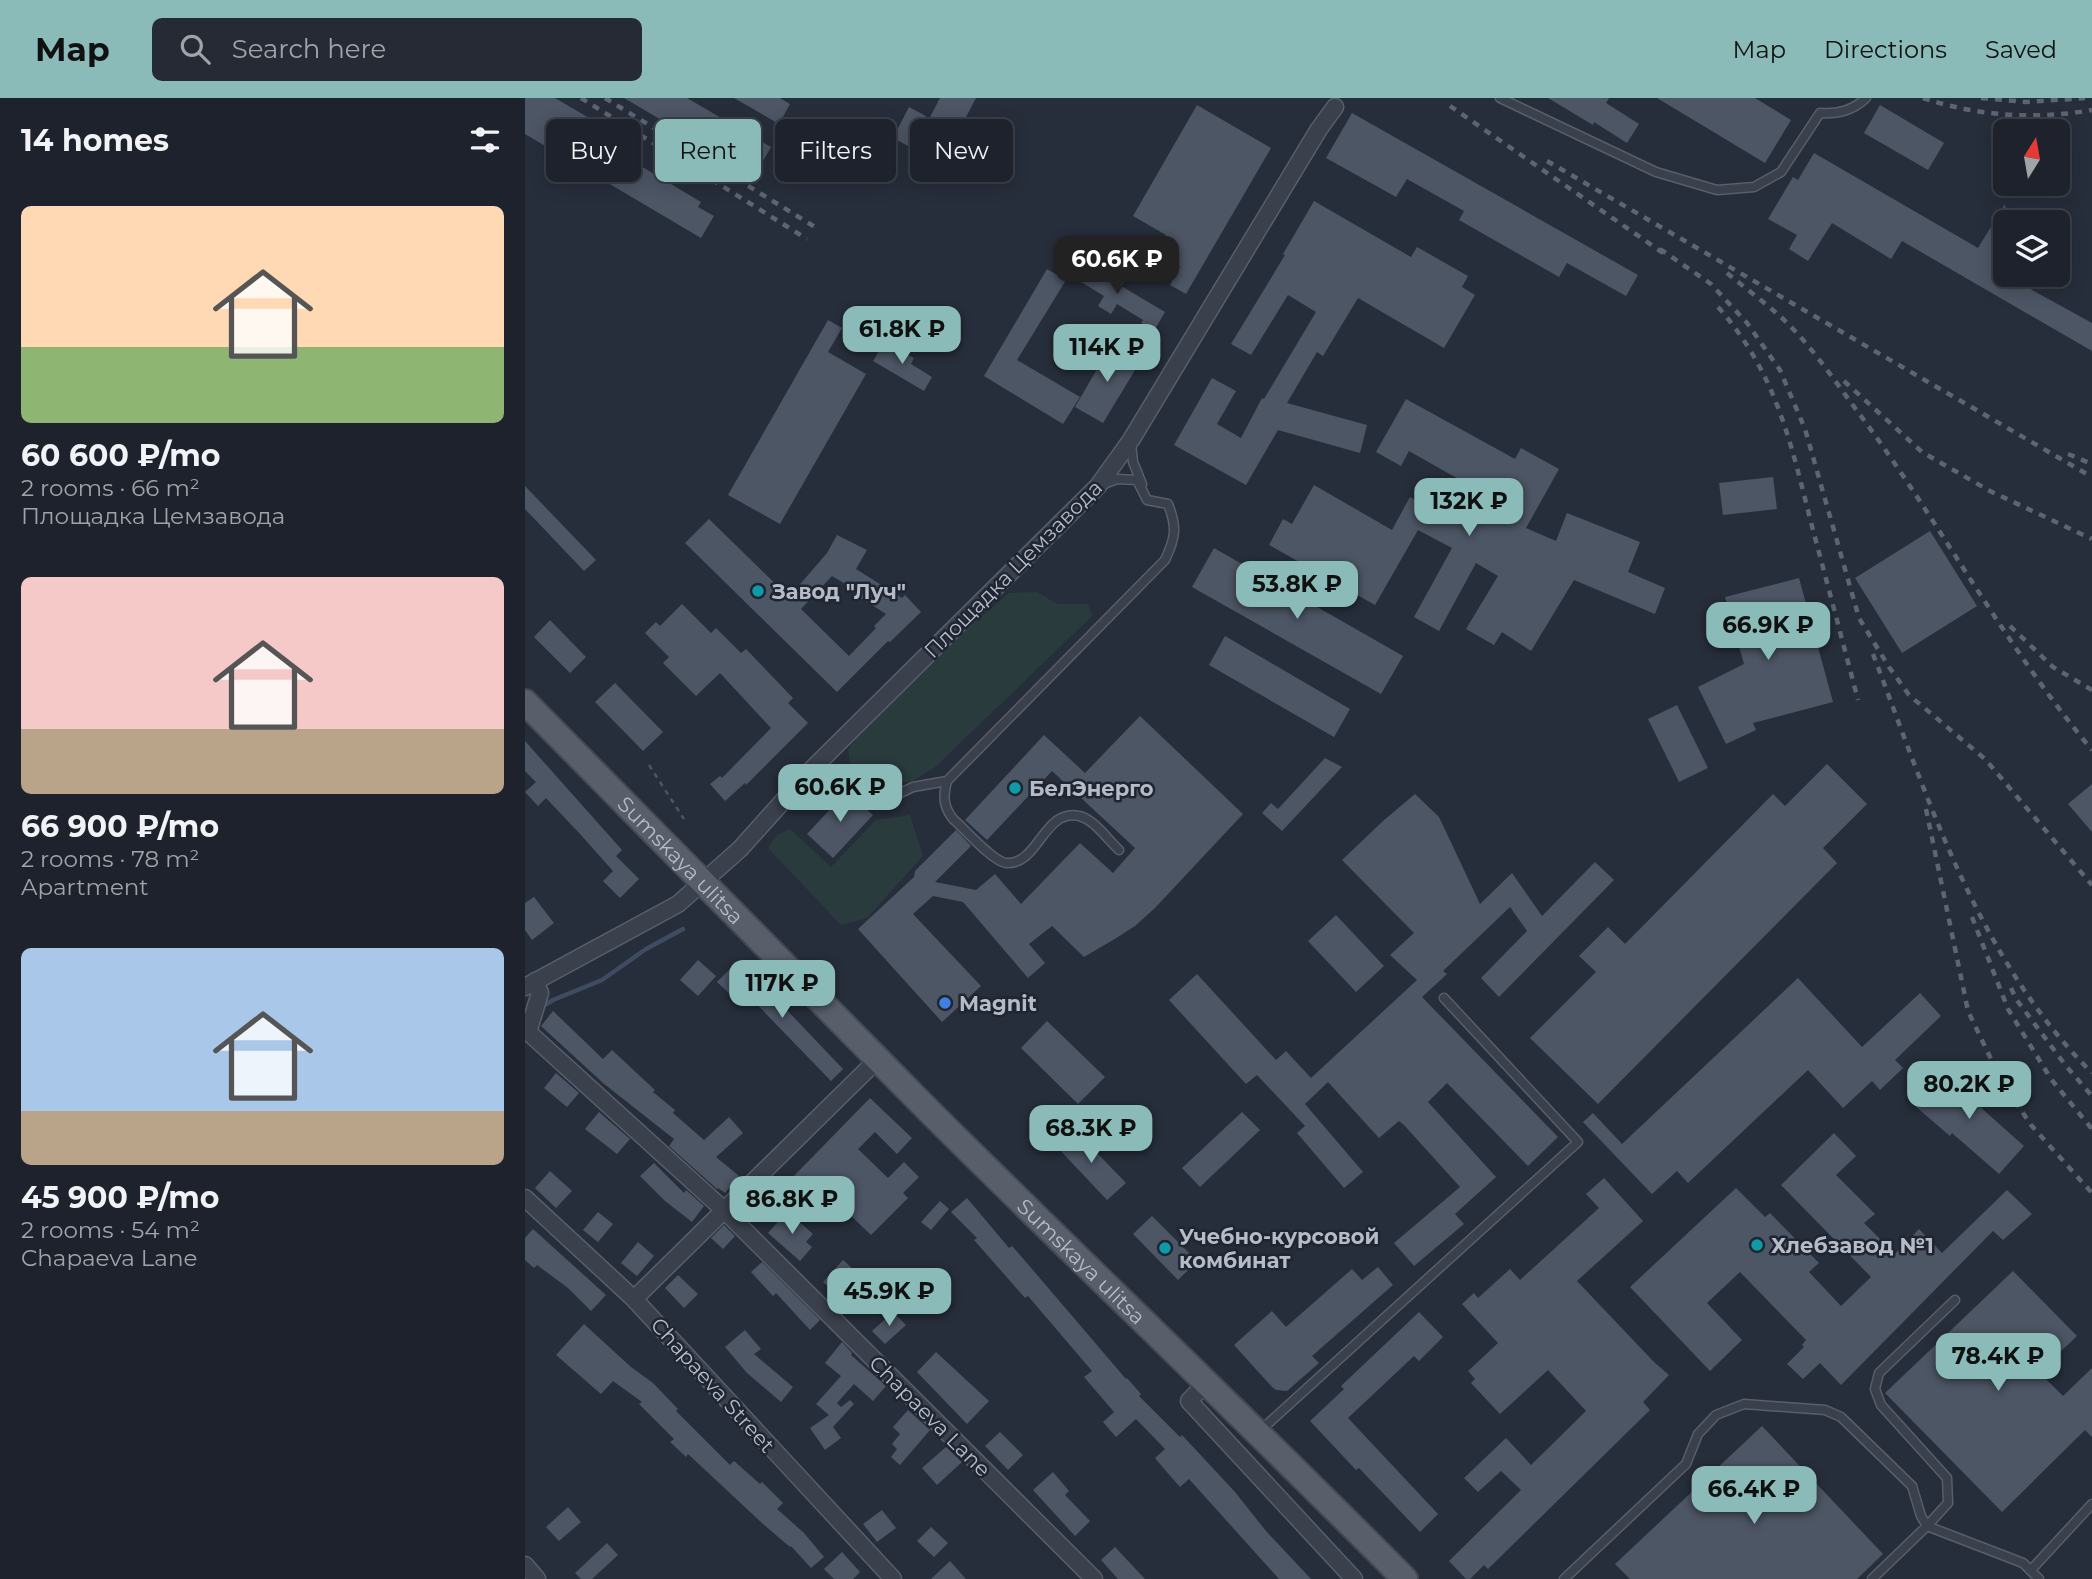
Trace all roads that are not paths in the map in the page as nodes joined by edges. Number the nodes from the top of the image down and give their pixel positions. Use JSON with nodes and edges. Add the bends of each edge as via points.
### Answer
{"nodes":[{"id":1,"x":1500,"y":98,"type":"edge"},
{"id":2,"x":1866,"y":98,"type":"edge"},
{"id":3,"x":1340,"y":102,"type":"edge"},
{"id":4,"x":1131,"y":440,"type":"junction"},
{"id":5,"x":1098,"y":486,"type":"junction"},
{"id":6,"x":1147,"y":500,"type":"junction"},
{"id":7,"x":525,"y":702,"type":"edge"},
{"id":8,"x":810,"y":771,"type":"junction"},
{"id":9,"x":947,"y":781,"type":"junction"},
{"id":10,"x":1119,"y":850,"type":"dead end"},
{"id":11,"x":703,"y":882,"type":"junction"},
{"id":12,"x":530,"y":984,"type":"edge"},
{"id":13,"x":1444,"y":998,"type":"dead end"},
{"id":14,"x":878,"y":1059,"type":"junction"},
{"id":15,"x":525,"y":1198,"type":"edge"},
{"id":16,"x":724,"y":1210,"type":"junction"},
{"id":17,"x":634,"y":1299,"type":"junction"},
{"id":18,"x":1955,"y":1300,"type":"dead end"},
{"id":19,"x":1206,"y":1383,"type":"junction"},
{"id":20,"x":1259,"y":1432,"type":"junction"},
{"id":21,"x":2092,"y":1504,"type":"edge"},
{"id":22,"x":1927,"y":1526,"type":"junction"},
{"id":23,"x":525,"y":1565,"type":"edge"},
{"id":24,"x":2031,"y":1570,"type":"junction"},
{"id":25,"x":537,"y":1579,"type":"edge"},
{"id":26,"x":893,"y":1579,"type":"edge"},
{"id":27,"x":1094,"y":1579,"type":"edge"},
{"id":28,"x":1354,"y":1579,"type":"edge"},
{"id":29,"x":1405,"y":1579,"type":"edge"},
{"id":30,"x":1564,"y":1579,"type":"edge"},
{"id":31,"x":1872,"y":1579,"type":"edge"},
{"id":32,"x":2039,"y":1579,"type":"edge"}],
"edges":[{"from":1,"to":2,"type":"lane","via":[[1656,172],[1717,190],[1754,187],[1781,172],[1820,113],[1836,114],[1857,107]]},
{"from":3,"to":4,"type":"street","name":"Площадка Цемзавода","via":[[1319,129]]},
{"from":4,"to":5,"type":"street","name":"Площадка Цемзавода"},
{"from":4,"to":6,"type":"lane","via":[[1133,462]]},
{"from":5,"to":6,"type":"lane","via":[[1136,480]]},
{"from":5,"to":8,"type":"street","name":"Площадка Цемзавода"},
{"from":6,"to":9,"type":"lane","via":[[1168,504],[1175,522],[1174,542],[1165,560]]},
{"from":7,"to":11,"type":"main road","name":"Sumskaya ulitsa"},
{"from":8,"to":9,"type":"lane","via":[[874,787],[888,799],[913,787]]},
{"from":8,"to":11,"type":"street","name":"Площадка Цемзавода","via":[[740,849]]},
{"from":9,"to":10,"type":"lane","via":[[943,796],[947,811],[997,860],[1022,859],[1050,826],[1065,816],[1080,816]]},
{"from":11,"to":12,"type":"street","name":"Площадка Цемзавода","via":[[678,904]]},
{"from":11,"to":14,"type":"main road","name":"Sumskaya ulitsa"},
{"from":12,"to":16,"type":"street","name":"Chapaeva Lane","via":[[540,993],[528,1032]]},
{"from":13,"to":20,"type":"lane","via":[[1578,1142]]},
{"from":14,"to":16,"type":"street"},
{"from":14,"to":19,"type":"main road","name":"Sumskaya ulitsa"},
{"from":15,"to":17,"type":"street","name":"Chapaeva Street"},
{"from":16,"to":17,"type":"street"},
{"from":16,"to":27,"type":"street","name":"Chapaeva Lane"},
{"from":17,"to":26,"type":"street","name":"Chapaeva Street"},
{"from":18,"to":22,"type":"lane","via":[[1879,1373],[1875,1389],[1881,1405],[1948,1478],[1948,1503]]},
{"from":19,"to":20,"type":"main road","name":"Sumskaya ulitsa"},
{"from":19,"to":28,"type":"street","via":[[1189,1401]]},
{"from":20,"to":29,"type":"main road","name":"Sumskaya ulitsa"},
{"from":21,"to":24,"type":"lane"},
{"from":22,"to":24,"type":"lane","via":[[2024,1563]]},
{"from":22,"to":30,"type":"lane","via":[[1912,1486],[1841,1417],[1825,1410],[1744,1404],[1716,1415],[1698,1434],[1686,1464]]},
{"from":22,"to":31,"type":"lane"},
{"from":23,"to":25,"type":"street"},
{"from":24,"to":32,"type":"lane"}]}
